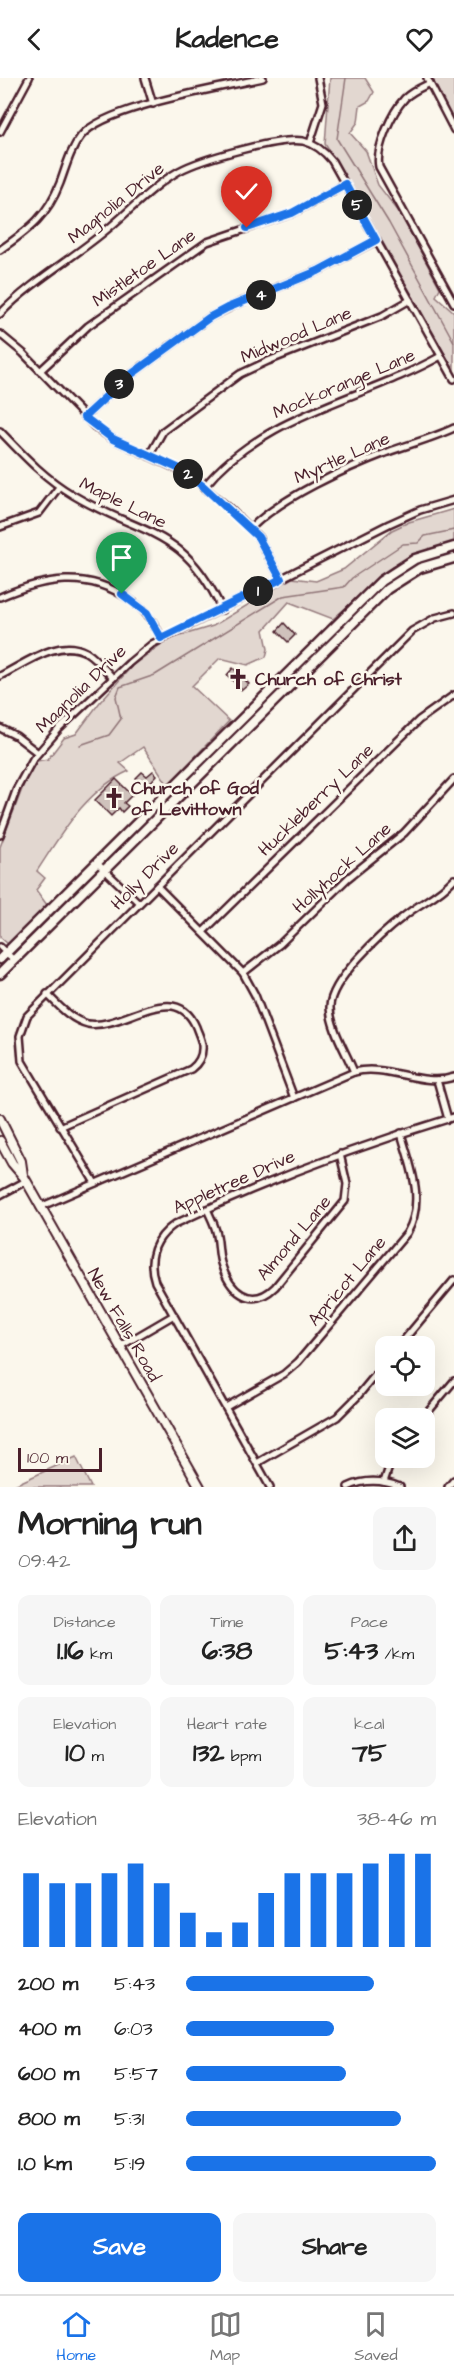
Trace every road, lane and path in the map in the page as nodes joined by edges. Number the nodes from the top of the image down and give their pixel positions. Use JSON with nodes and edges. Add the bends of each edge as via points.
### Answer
{"nodes":[{"id":1,"x":29,"y":78,"type":"edge"},
{"id":2,"x":145,"y":78,"type":"edge"},
{"id":3,"x":263,"y":78,"type":"edge"},
{"id":4,"x":318,"y":78,"type":"edge"},
{"id":5,"x":429,"y":80,"type":"edge"},
{"id":6,"x":153,"y":104,"type":"junction"},
{"id":7,"x":454,"y":130,"type":"edge"},
{"id":8,"x":0,"y":132,"type":"edge"},
{"id":9,"x":310,"y":143,"type":"junction"},
{"id":10,"x":345,"y":184,"type":"junction"},
{"id":11,"x":376,"y":240,"type":"junction"},
{"id":12,"x":0,"y":250,"type":"edge"},
{"id":13,"x":410,"y":300,"type":"junction"},
{"id":14,"x":454,"y":303,"type":"edge"},
{"id":15,"x":0,"y":314,"type":"edge"},
{"id":16,"x":0,"y":334,"type":"edge"},
{"id":17,"x":441,"y":356,"type":"junction"},
{"id":18,"x":40,"y":371,"type":"junction"},
{"id":19,"x":454,"y":379,"type":"edge"},
{"id":20,"x":84,"y":417,"type":"junction"},
{"id":21,"x":454,"y":428,"type":"edge"},
{"id":22,"x":0,"y":432,"type":"edge"},
{"id":23,"x":149,"y":456,"type":"junction"},
{"id":24,"x":59,"y":487,"type":"junction"},
{"id":25,"x":204,"y":487,"type":"junction"},
{"id":26,"x":454,"y":500,"type":"edge"},
{"id":27,"x":0,"y":527,"type":"edge"},
{"id":28,"x":250,"y":528,"type":"junction"},
{"id":29,"x":454,"y":547,"type":"edge"},
{"id":30,"x":454,"y":558,"type":"edge"},
{"id":31,"x":281,"y":579,"type":"junction"},
{"id":32,"x":0,"y":597,"type":"edge"},
{"id":33,"x":222,"y":610,"type":"junction"},
{"id":34,"x":454,"y":613,"type":"edge"},
{"id":35,"x":161,"y":638,"type":"junction"},
{"id":36,"x":0,"y":676,"type":"edge"},
{"id":37,"x":113,"y":678,"type":"junction"},
{"id":38,"x":454,"y":695,"type":"edge"},
{"id":39,"x":0,"y":728,"type":"edge"},
{"id":40,"x":38,"y":753,"type":"junction"},
{"id":41,"x":454,"y":779,"type":"edge"},
{"id":42,"x":2,"y":825,"type":"edge"},
{"id":43,"x":0,"y":835,"type":"edge"},
{"id":44,"x":97,"y":863,"type":"junction"},
{"id":45,"x":105,"y":870,"type":"junction"},
{"id":46,"x":454,"y":879,"type":"edge"},
{"id":47,"x":157,"y":886,"type":"junction"},
{"id":48,"x":139,"y":903,"type":"junction"},
{"id":49,"x":203,"y":932,"type":"junction"},
{"id":50,"x":2,"y":953,"type":"edge"},
{"id":51,"x":14,"y":960,"type":"junction"},
{"id":52,"x":243,"y":973,"type":"junction"},
{"id":53,"x":0,"y":974,"type":"edge"},
{"id":54,"x":47,"y":994,"type":"junction"},
{"id":55,"x":354,"y":1072,"type":"junction"},
{"id":56,"x":454,"y":1077,"type":"edge"},
{"id":57,"x":437,"y":1080,"type":"junction"},
{"id":58,"x":294,"y":1098,"type":"junction"},
{"id":59,"x":451,"y":1118,"type":"edge"},
{"id":60,"x":0,"y":1119,"type":"edge"},
{"id":61,"x":60,"y":1126,"type":"junction"},
{"id":62,"x":401,"y":1133,"type":"junction"},
{"id":63,"x":0,"y":1141,"type":"edge"},
{"id":64,"x":340,"y":1154,"type":"junction"},
{"id":65,"x":25,"y":1179,"type":"junction"},
{"id":66,"x":95,"y":1183,"type":"junction"},
{"id":67,"x":0,"y":1195,"type":"edge"},
{"id":68,"x":40,"y":1207,"type":"junction"},
{"id":69,"x":207,"y":1209,"type":"junction"},
{"id":70,"x":454,"y":1280,"type":"edge"},
{"id":71,"x":174,"y":1316,"type":"junction"},
{"id":72,"x":407,"y":1336,"type":"edge"},
{"id":73,"x":119,"y":1347,"type":"junction"},
{"id":74,"x":375,"y":1375,"type":"edge"},
{"id":75,"x":454,"y":1381,"type":"edge"},
{"id":76,"x":226,"y":1407,"type":"junction"},
{"id":77,"x":431,"y":1408,"type":"edge"},
{"id":78,"x":257,"y":1463,"type":"junction"},
{"id":79,"x":389,"y":1468,"type":"edge"},
{"id":80,"x":454,"y":1480,"type":"edge"},
{"id":81,"x":384,"y":1482,"type":"junction"},
{"id":82,"x":200,"y":1487,"type":"edge"},
{"id":83,"x":270,"y":1487,"type":"edge"},
{"id":84,"x":348,"y":1487,"type":"edge"},
{"id":85,"x":400,"y":1487,"type":"edge"},
{"id":86,"x":448,"y":1487,"type":"edge"}],
"edges":[{"from":1,"to":8,"type":"street"},
{"from":2,"to":6,"type":"street"},
{"from":3,"to":6,"type":"street"},
{"from":4,"to":9,"type":"street","via":[[323,103]]},
{"from":5,"to":7,"type":"street"},
{"from":5,"to":14,"type":"street","via":[[402,102],[381,141],[378,161]]},
{"from":6,"to":12,"type":"street","via":[[112,115],[85,131],[45,213]]},
{"from":9,"to":10,"type":"street","via":[[327,154]]},
{"from":9,"to":15,"type":"street","name":"Magnolia Drive","via":[[284,141],[206,160],[179,171]]},
{"from":10,"to":11,"type":"street"},
{"from":10,"to":18,"type":"street","name":"Mistletoe Lane","via":[[292,213],[207,242],[88,326]]},
{"from":11,"to":13,"type":"street"},
{"from":11,"to":20,"type":"street","via":[[318,271],[210,317],[125,379]]},
{"from":13,"to":17,"type":"street"},
{"from":13,"to":23,"type":"street","name":"Midwood Lane","via":[[382,316],[240,374],[163,431]]},
{"from":16,"to":18,"type":"street"},
{"from":17,"to":19,"type":"street"},
{"from":17,"to":25,"type":"street","name":"Mockorange Lane","via":[[410,374],[282,424],[226,463]]},
{"from":18,"to":20,"type":"street"},
{"from":20,"to":23,"type":"street","via":[[113,439]]},
{"from":21,"to":28,"type":"street","name":"Myrtle Lane","via":[[386,453],[299,494],[275,507]]},
{"from":22,"to":24,"type":"street","name":"Maple Lane"},
{"from":23,"to":25,"type":"street","via":[[180,469]]},
{"from":24,"to":27,"type":"street","via":[[39,513]]},
{"from":24,"to":33,"type":"street","name":"Maple Lane","via":[[182,551],[207,579]]},
{"from":25,"to":28,"type":"street"},
{"from":26,"to":31,"type":"street","name":"Magnolia Drive","via":[[405,516]]},
{"from":28,"to":31,"type":"street"},
{"from":29,"to":44,"type":"main road","via":[[415,559],[381,580]]},
{"from":30,"to":45,"type":"main road","via":[[420,568],[387,589]]},
{"from":31,"to":33,"type":"street","name":"Magnolia Drive"},
{"from":32,"to":35,"type":"street","via":[[50,580],[95,582],[112,588],[140,607]]},
{"from":33,"to":35,"type":"street","name":"Magnolia Drive"},
{"from":34,"to":47,"type":"street","name":"Holly Drive","via":[[412,631]]},
{"from":35,"to":37,"type":"street","name":"Magnolia Drive"},
{"from":36,"to":37,"type":"street","via":[[66,647],[88,653]]},
{"from":37,"to":40,"type":"street","name":"Magnolia Drive"},
{"from":38,"to":49,"type":"street","name":"Huckleberry Lane","via":[[419,720]]},
{"from":39,"to":40,"type":"street"},
{"from":40,"to":42,"type":"street","name":"Magnolia Drive","via":[[17,788]]},
{"from":41,"to":52,"type":"street","name":"Hollyhock Lane","via":[[404,833]]},
{"from":42,"to":43,"type":"street","name":"Magnolia Drive"},
{"from":44,"to":45,"type":"street"},
{"from":44,"to":50,"type":"main road"},
{"from":45,"to":48,"type":"street"},
{"from":45,"to":51,"type":"main road"},
{"from":46,"to":55,"type":"street","via":[[385,933],[334,989],[331,1016]]},
{"from":47,"to":48,"type":"street","name":"Holly Drive"},
{"from":47,"to":49,"type":"street"},
{"from":48,"to":54,"type":"street","name":"Holly Drive"},
{"from":49,"to":52,"type":"street"},
{"from":50,"to":51,"type":"street"},
{"from":51,"to":53,"type":"main road"},
{"from":52,"to":58,"type":"street"},
{"from":54,"to":61,"type":"street","name":"Holly Drive","via":[[22,1027],[20,1054]]},
{"from":54,"to":61,"type":"street","via":[[73,1018],[92,1024],[174,1005],[190,1015],[202,1047],[200,1060],[191,1069]]},
{"from":55,"to":57,"type":"street","via":[[376,1070]]},
{"from":55,"to":58,"type":"street"},
{"from":56,"to":57,"type":"street"},
{"from":57,"to":59,"type":"street"},
{"from":58,"to":66,"type":"street"},
{"from":59,"to":62,"type":"street","name":"Appletree Drive"},
{"from":60,"to":65,"type":"main road","name":"New Falls Road","via":[[21,1161]]},
{"from":61,"to":66,"type":"street","name":"Holly Drive"},
{"from":62,"to":64,"type":"street","name":"Appletree Drive"},
{"from":62,"to":76,"type":"street","name":"Apricot Lane","via":[[417,1194],[416,1211],[407,1233],[298,1362]]},
{"from":63,"to":65,"type":"main road","name":"New Falls Road"},
{"from":64,"to":69,"type":"street","name":"Appletree Drive"},
{"from":64,"to":69,"type":"street","name":"Almond Lane","via":[[347,1184],[345,1201],[266,1295],[243,1295],[230,1282]]},
{"from":65,"to":67,"type":"street"},
{"from":65,"to":68,"type":"main road","name":"New Falls Road"},
{"from":66,"to":68,"type":"street"},
{"from":68,"to":73,"type":"main road","name":"New Falls Road"},
{"from":69,"to":71,"type":"street","name":"Appletree Drive","via":[[175,1224],[155,1244],[153,1276]]},
{"from":70,"to":72,"type":"street"},
{"from":71,"to":73,"type":"street"},
{"from":71,"to":76,"type":"street","name":"Appletree Drive"},
{"from":73,"to":82,"type":"main road","name":"New Falls Road"},
{"from":74,"to":78,"type":"street","via":[[337,1417]]},
{"from":75,"to":77,"type":"street"},
{"from":76,"to":78,"type":"street","name":"Appletree Drive"},
{"from":78,"to":83,"type":"street","name":"Appletree Drive"},
{"from":79,"to":81,"type":"street"},
{"from":80,"to":86,"type":"street"},
{"from":81,"to":84,"type":"street"},
{"from":81,"to":85,"type":"street"}]}
